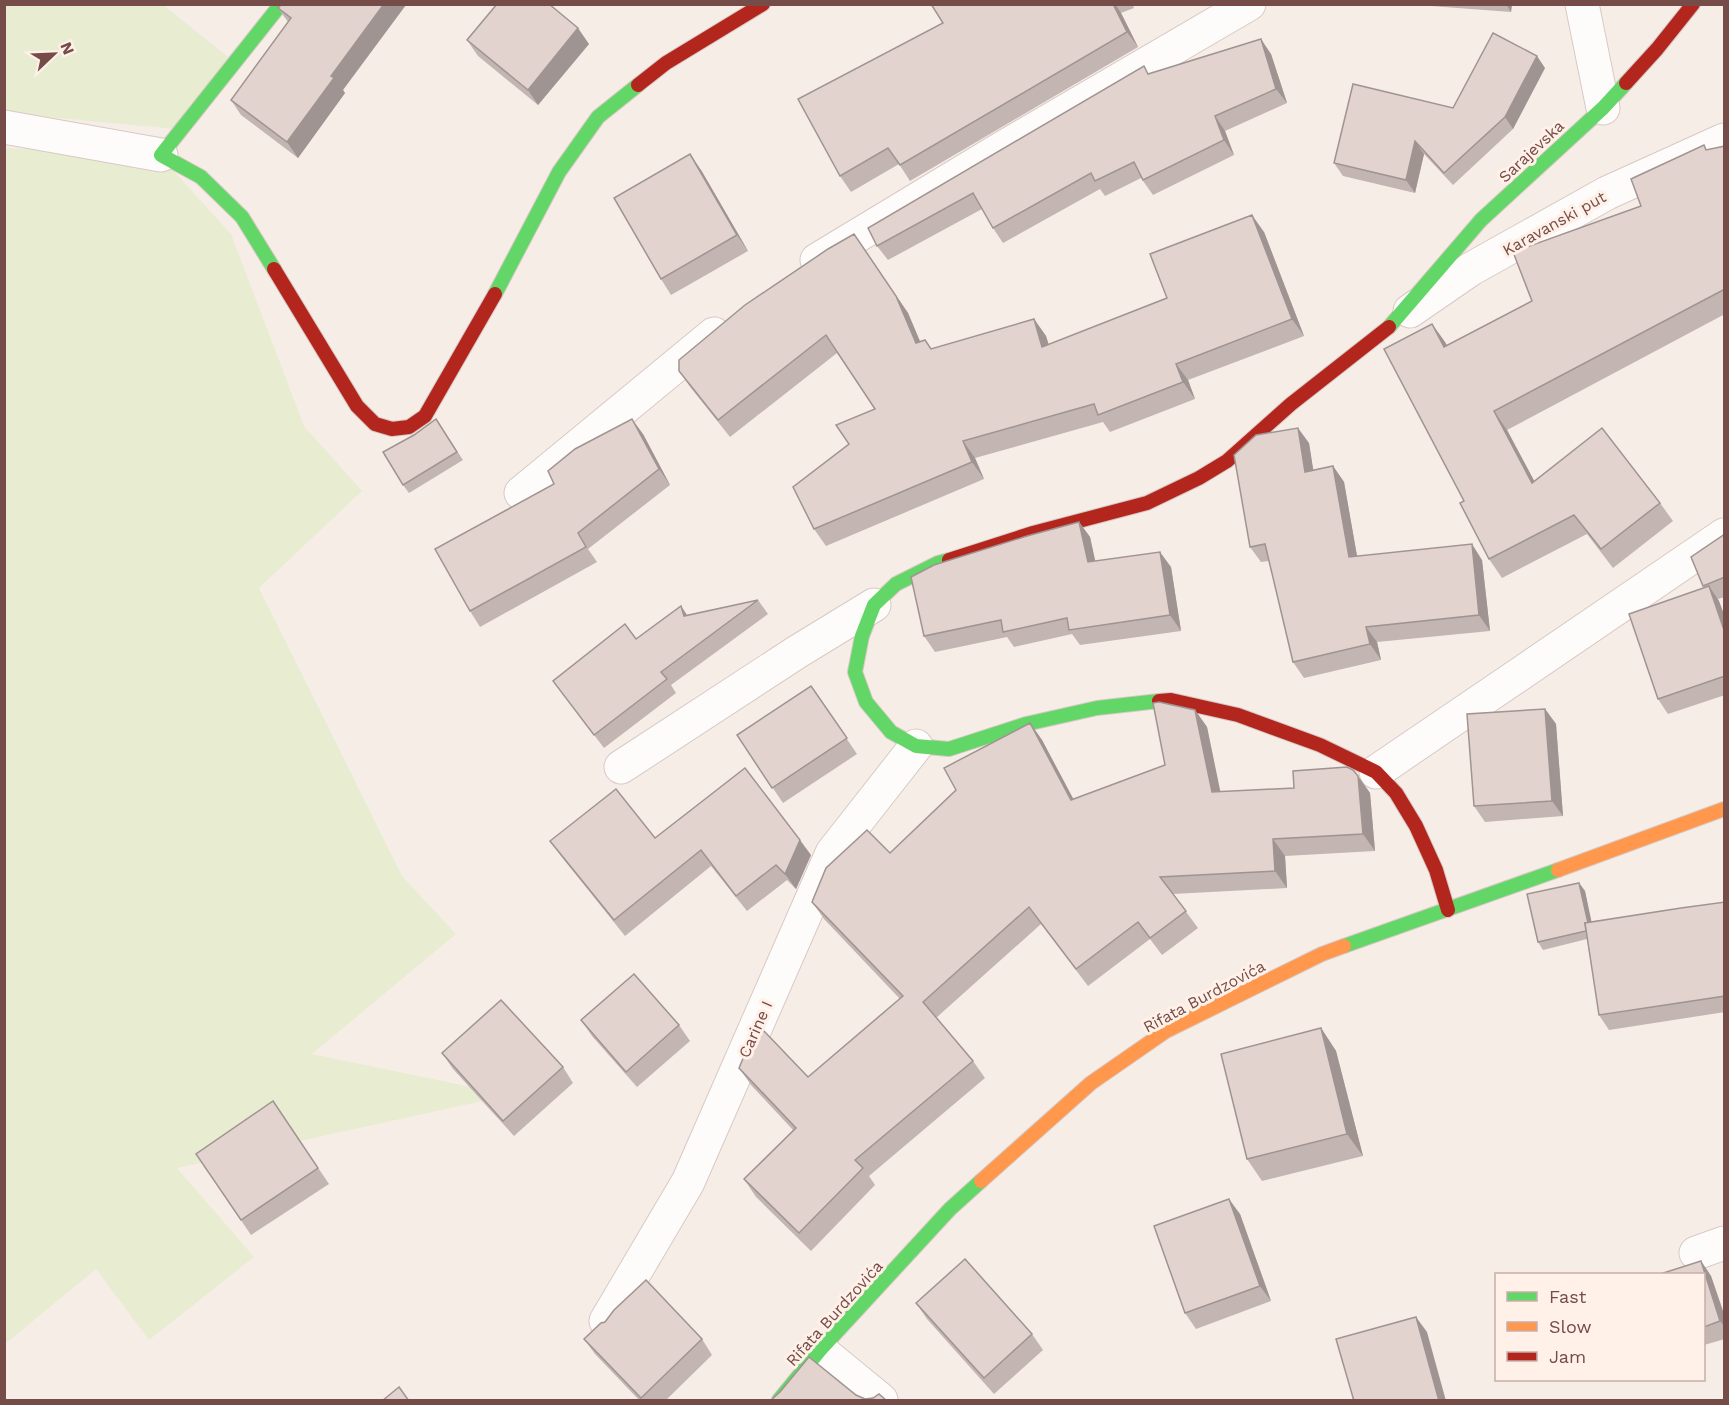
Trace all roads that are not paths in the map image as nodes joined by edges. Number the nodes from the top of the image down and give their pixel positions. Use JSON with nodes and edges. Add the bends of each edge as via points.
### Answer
{"nodes":[{"id":1,"x":281,"y":4,"type":"edge"},
{"id":2,"x":763,"y":4,"type":"edge"},
{"id":3,"x":1249,"y":4,"type":"edge"},
{"id":4,"x":1582,"y":4,"type":"edge"},
{"id":5,"x":1693,"y":4,"type":"edge"},
{"id":6,"x":1603,"y":108,"type":"junction"},
{"id":7,"x":4,"y":127,"type":"edge"},
{"id":8,"x":1725,"y":140,"type":"edge"},
{"id":9,"x":161,"y":155,"type":"junction"},
{"id":10,"x":791,"y":277,"type":"edge"},
{"id":11,"x":737,"y":315,"type":"edge"},
{"id":12,"x":1393,"y":323,"type":"junction"},
{"id":13,"x":521,"y":493,"type":"dead end"},
{"id":14,"x":1725,"y":535,"type":"edge"},
{"id":15,"x":874,"y":605,"type":"junction"},
{"id":16,"x":916,"y":746,"type":"junction"},
{"id":17,"x":621,"y":767,"type":"dead end"},
{"id":18,"x":1376,"y":772,"type":"junction"},
{"id":19,"x":1725,"y":809,"type":"edge"},
{"id":20,"x":1448,"y":910,"type":"junction"},
{"id":21,"x":606,"y":1322,"type":"edge"},
{"id":22,"x":820,"y":1350,"type":"junction"},
{"id":23,"x":779,"y":1401,"type":"edge"},
{"id":24,"x":881,"y":1401,"type":"edge"}],
"edges":[{"from":1,"to":9,"type":"street"},
{"from":2,"to":9,"type":"street","via":[[666,63],[598,117],[559,172],[504,279],[425,416],[409,428],[375,424],[357,406],[242,217],[201,177]]},
{"from":3,"to":10,"type":"street","via":[[827,252]]},
{"from":4,"to":6,"type":"street"},
{"from":5,"to":6,"type":"street","name":"Sarajevska"},
{"from":6,"to":12,"type":"street","name":"Sarajevska","via":[[1481,220]]},
{"from":7,"to":9,"type":"street"},
{"from":8,"to":12,"type":"street","name":"Karavanski put","via":[[1607,193],[1471,269]]},
{"from":11,"to":13,"type":"street"},
{"from":12,"to":15,"type":"street","name":"Sarajevska","via":[[1227,461],[1199,478],[1147,503],[938,563],[896,584]]},
{"from":14,"to":18,"type":"street"},
{"from":15,"to":16,"type":"street","via":[[862,636],[855,672],[872,710],[891,732]]},
{"from":15,"to":17,"type":"street"},
{"from":16,"to":18,"type":"street","via":[[949,748],[1096,708],[1171,700],[1239,716],[1320,745]]},
{"from":16,"to":21,"type":"street","name":"Carine I","via":[[832,853],[688,1182]]},
{"from":18,"to":20,"type":"street","via":[[1396,792],[1416,826],[1436,870]]},
{"from":19,"to":20,"type":"street","name":"Rifata Burdzovića"},
{"from":20,"to":22,"type":"street","name":"Rifata Burdzovića","via":[[1322,954],[1166,1031],[1090,1083],[950,1209]]},
{"from":22,"to":23,"type":"street","name":"Rifata Burdzovića"},
{"from":22,"to":24,"type":"street"}]}
